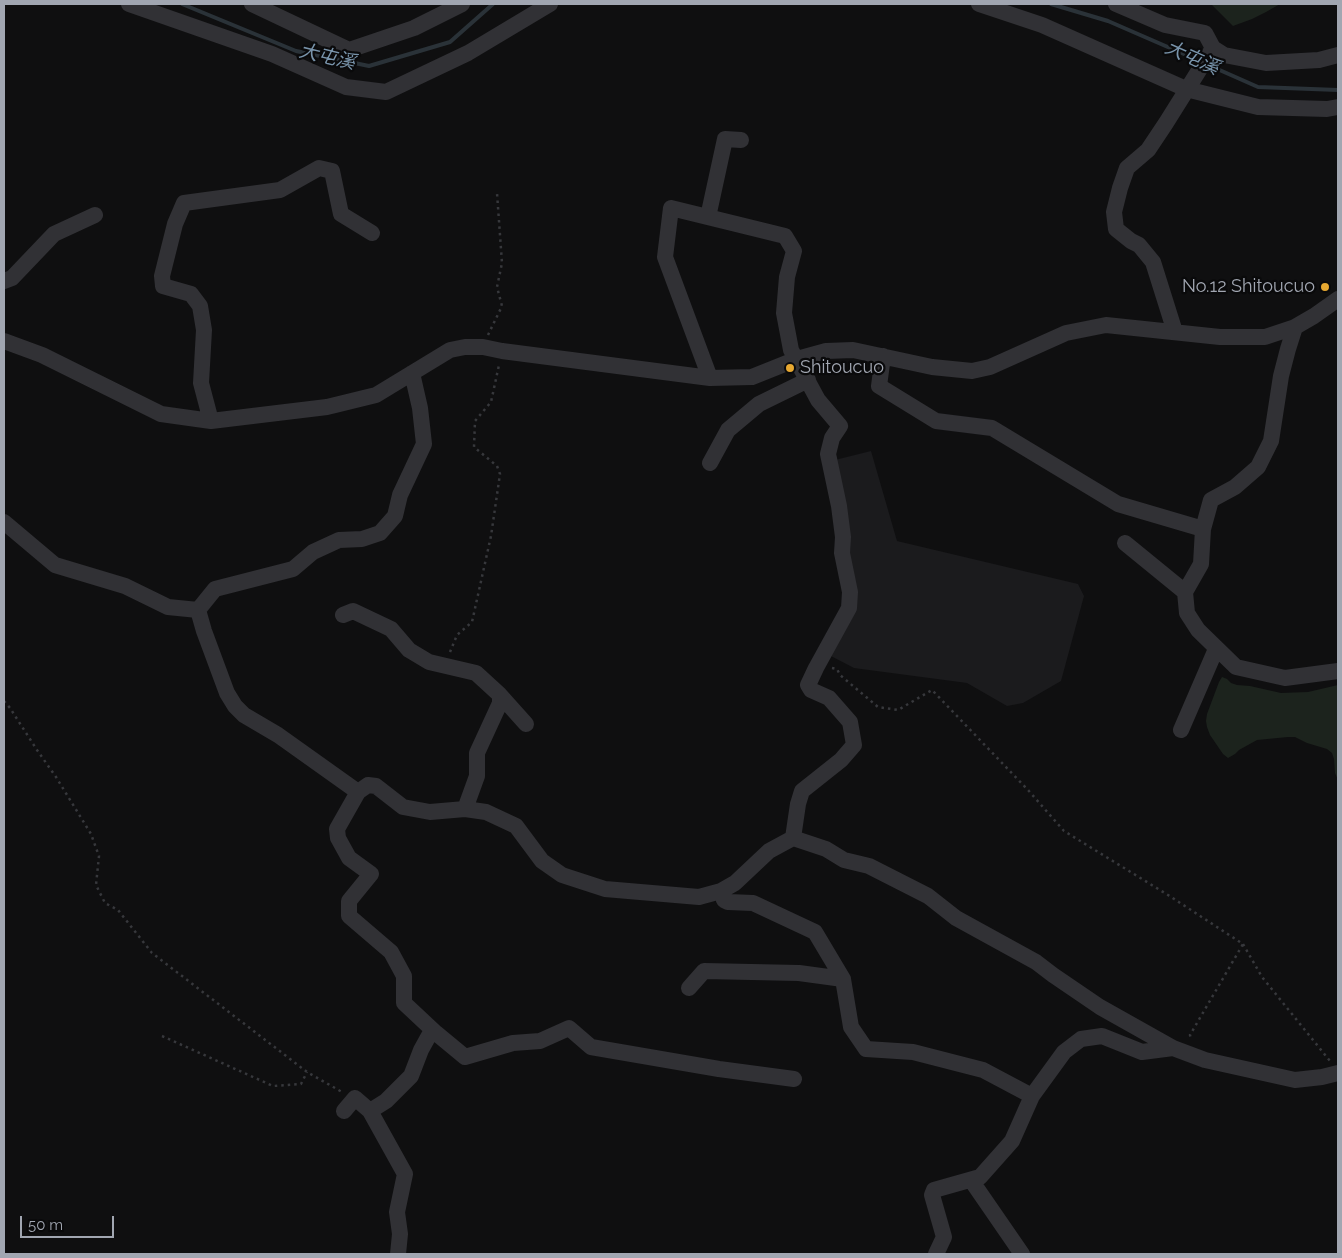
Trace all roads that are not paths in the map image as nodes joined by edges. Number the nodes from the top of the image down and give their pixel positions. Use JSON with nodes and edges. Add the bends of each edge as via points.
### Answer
{"nodes":[{"id":1,"x":130,"y":4,"type":"edge"},
{"id":2,"x":252,"y":4,"type":"edge"},
{"id":3,"x":462,"y":4,"type":"edge"},
{"id":4,"x":550,"y":4,"type":"edge"},
{"id":5,"x":979,"y":4,"type":"edge"},
{"id":6,"x":1116,"y":4,"type":"edge"},
{"id":7,"x":1210,"y":52,"type":"junction"},
{"id":8,"x":1338,"y":55,"type":"edge"},
{"id":9,"x":1190,"y":83,"type":"junction"},
{"id":10,"x":1338,"y":107,"type":"edge"},
{"id":11,"x":741,"y":140,"type":"dead end"},
{"id":12,"x":95,"y":215,"type":"dead end"},
{"id":13,"x":708,"y":217,"type":"junction"},
{"id":14,"x":372,"y":233,"type":"dead end"},
{"id":15,"x":4,"y":281,"type":"edge"},
{"id":16,"x":1338,"y":300,"type":"edge"},
{"id":17,"x":1295,"y":327,"type":"junction"},
{"id":18,"x":1175,"y":332,"type":"junction"},
{"id":19,"x":4,"y":340,"type":"edge"},
{"id":20,"x":883,"y":356,"type":"junction"},
{"id":21,"x":796,"y":359,"type":"junction"},
{"id":22,"x":412,"y":372,"type":"junction"},
{"id":23,"x":710,"y":378,"type":"junction"},
{"id":24,"x":808,"y":380,"type":"junction"},
{"id":25,"x":211,"y":421,"type":"junction"},
{"id":26,"x":710,"y":463,"type":"dead end"},
{"id":27,"x":4,"y":522,"type":"edge"},
{"id":28,"x":1203,"y":529,"type":"junction"},
{"id":29,"x":1125,"y":544,"type":"dead end"},
{"id":30,"x":1185,"y":592,"type":"junction"},
{"id":31,"x":198,"y":610,"type":"junction"},
{"id":32,"x":343,"y":614,"type":"dead end"},
{"id":33,"x":1216,"y":649,"type":"junction"},
{"id":34,"x":1338,"y":671,"type":"edge"},
{"id":35,"x":500,"y":695,"type":"junction"},
{"id":36,"x":526,"y":724,"type":"dead end"},
{"id":37,"x":1181,"y":730,"type":"dead end"},
{"id":38,"x":358,"y":792,"type":"junction"},
{"id":39,"x":465,"y":809,"type":"junction"},
{"id":40,"x":793,"y":838,"type":"junction"},
{"id":41,"x":721,"y":891,"type":"junction"},
{"id":42,"x":844,"y":979,"type":"junction"},
{"id":43,"x":689,"y":988,"type":"dead end"},
{"id":44,"x":432,"y":1030,"type":"junction"},
{"id":45,"x":1173,"y":1048,"type":"junction"},
{"id":46,"x":1335,"y":1068,"type":"edge"},
{"id":47,"x":794,"y":1079,"type":"dead end"},
{"id":48,"x":1032,"y":1096,"type":"junction"},
{"id":49,"x":349,"y":1105,"type":"road end"},
{"id":50,"x":370,"y":1111,"type":"junction"},
{"id":51,"x":971,"y":1180,"type":"junction"},
{"id":52,"x":398,"y":1254,"type":"edge"},
{"id":53,"x":936,"y":1254,"type":"edge"},
{"id":54,"x":1022,"y":1254,"type":"edge"}],
"edges":[{"from":1,"to":4,"type":"street","via":[[272,54],[346,86],[386,92],[468,53]]},
{"from":2,"to":3,"type":"street","via":[[349,50],[414,28]]},
{"from":5,"to":9,"type":"street"},
{"from":6,"to":7,"type":"street","via":[[1165,25],[1206,34]]},
{"from":7,"to":8,"type":"street","via":[[1266,63],[1319,60]]},
{"from":7,"to":9,"type":"street"},
{"from":9,"to":10,"type":"street","via":[[1258,107]]},
{"from":9,"to":18,"type":"street","via":[[1148,150],[1127,168],[1114,212],[1116,229],[1139,245],[1154,262]]},
{"from":11,"to":13,"type":"street","via":[[725,139]]},
{"from":12,"to":15,"type":"street","via":[[54,234],[12,278]]},
{"from":13,"to":21,"type":"street","via":[[785,236],[794,251],[786,277],[784,312],[791,350]]},
{"from":13,"to":23,"type":"street","via":[[671,208],[665,257]]},
{"from":14,"to":25,"type":"street","via":[[341,214],[332,171],[320,168],[280,190],[184,203],[175,224],[162,276],[163,286],[191,294],[200,306],[204,330],[201,383]]},
{"from":16,"to":17,"type":"street"},
{"from":17,"to":18,"type":"street","via":[[1265,337]]},
{"from":17,"to":28,"type":"street","via":[[1281,376],[1271,441],[1258,467],[1235,487],[1211,500]]},
{"from":18,"to":20,"type":"street","via":[[1106,325],[1066,333],[990,367],[972,371],[932,367]]},
{"from":19,"to":25,"type":"street","via":[[42,355],[161,414]]},
{"from":20,"to":21,"type":"street","via":[[854,350]]},
{"from":20,"to":28,"type":"street","via":[[879,386],[936,421],[992,428],[1118,504]]},
{"from":21,"to":23,"type":"street","via":[[752,377]]},
{"from":21,"to":24,"type":"street"},
{"from":22,"to":23,"type":"street","via":[[450,350],[483,347]]},
{"from":22,"to":25,"type":"street","via":[[376,396],[327,407]]},
{"from":22,"to":31,"type":"street","via":[[424,444],[400,495],[395,516],[380,534],[339,540],[312,552],[293,569],[215,589]]},
{"from":24,"to":26,"type":"street","via":[[758,404],[728,430]]},
{"from":24,"to":40,"type":"street","via":[[818,400],[840,426],[832,438],[828,454],[839,506],[842,553],[850,592],[849,608],[808,685],[811,690],[829,698],[850,722],[854,746],[802,791]]},
{"from":27,"to":31,"type":"street","via":[[55,565],[124,586],[168,607]]},
{"from":28,"to":30,"type":"street","via":[[1201,564]]},
{"from":29,"to":30,"type":"street"},
{"from":30,"to":33,"type":"street","via":[[1187,613]]},
{"from":31,"to":38,"type":"street","via":[[227,693],[235,706]]},
{"from":32,"to":35,"type":"street","via":[[353,611],[391,628],[409,650],[429,662],[476,673]]},
{"from":33,"to":34,"type":"street","via":[[1236,667],[1285,678]]},
{"from":33,"to":37,"type":"street"},
{"from":35,"to":36,"type":"street"},
{"from":35,"to":39,"type":"street","via":[[500,703],[477,753],[477,776]]},
{"from":38,"to":39,"type":"street","via":[[368,784],[376,786],[403,807],[430,812]]},
{"from":38,"to":44,"type":"street","via":[[337,828],[338,838],[348,858],[371,874],[349,901],[349,916],[391,952],[404,976],[404,1003]]},
{"from":39,"to":41,"type":"street","via":[[486,812],[516,826],[542,861],[562,875],[605,889],[699,897]]},
{"from":40,"to":41,"type":"street","via":[[769,851],[735,884]]},
{"from":40,"to":45,"type":"street","via":[[826,849],[844,860],[869,866],[928,896],[956,918],[1036,962],[1100,1006]]},
{"from":41,"to":42,"type":"street","via":[[728,902],[753,903],[815,932]]},
{"from":42,"to":43,"type":"street","via":[[799,973],[704,971]]},
{"from":42,"to":48,"type":"street","via":[[851,1027],[866,1049],[913,1052],[983,1070]]},
{"from":44,"to":47,"type":"street","via":[[465,1057],[513,1043],[540,1041],[569,1028],[590,1047]]},
{"from":44,"to":50,"type":"street","via":[[411,1076],[386,1102]]},
{"from":45,"to":46,"type":"street","via":[[1205,1060],[1295,1080],[1322,1077]]},
{"from":45,"to":48,"type":"street","via":[[1142,1052],[1102,1036],[1081,1039],[1064,1052]]},
{"from":48,"to":51,"type":"street","via":[[1012,1141],[980,1177]]},
{"from":49,"to":50,"type":"street","via":[[355,1098]]},
{"from":50,"to":52,"type":"street","via":[[405,1174],[397,1212]]},
{"from":51,"to":53,"type":"street","via":[[934,1190],[932,1195],[944,1238]]},
{"from":51,"to":54,"type":"street"}]}
